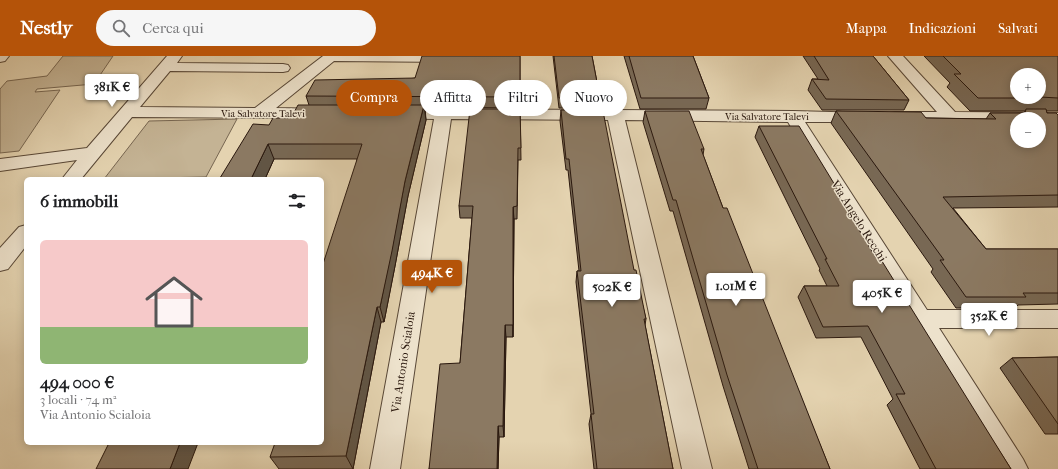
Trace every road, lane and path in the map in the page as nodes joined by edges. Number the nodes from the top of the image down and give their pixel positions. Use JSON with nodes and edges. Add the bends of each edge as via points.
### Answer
{"nodes":[{"id":1,"x":2,"y":56,"type":"edge"},
{"id":2,"x":895,"y":56,"type":"edge"},
{"id":3,"x":331,"y":57,"type":"edge"},
{"id":4,"x":0,"y":58,"type":"edge"},
{"id":5,"x":464,"y":58,"type":"edge"},
{"id":6,"x":170,"y":62,"type":"edge"},
{"id":7,"x":283,"y":68,"type":"dead end"},
{"id":8,"x":128,"y":112,"type":"junction"},
{"id":9,"x":259,"y":113,"type":"junction"},
{"id":10,"x":336,"y":113,"type":"edge"},
{"id":11,"x":486,"y":114,"type":"edge"},
{"id":12,"x":560,"y":115,"type":"edge"},
{"id":13,"x":627,"y":115,"type":"edge"},
{"id":14,"x":443,"y":116,"type":"edge"},
{"id":15,"x":615,"y":116,"type":"edge"},
{"id":16,"x":793,"y":116,"type":"junction"},
{"id":17,"x":950,"y":117,"type":"junction"},
{"id":18,"x":1058,"y":118,"type":"edge"},
{"id":19,"x":93,"y":153,"type":"junction"},
{"id":20,"x":0,"y":165,"type":"edge"},
{"id":21,"x":73,"y":177,"type":"edge"},
{"id":22,"x":24,"y":234,"type":"edge"},
{"id":23,"x":0,"y":263,"type":"edge"},
{"id":24,"x":920,"y":319,"type":"junction"},
{"id":25,"x":1058,"y":319,"type":"edge"},
{"id":26,"x":386,"y":469,"type":"edge"},
{"id":27,"x":697,"y":469,"type":"edge"},
{"id":28,"x":1013,"y":469,"type":"edge"}],
"edges":[{"from":1,"to":4,"type":"street"},
{"from":2,"to":17,"type":"street"},
{"from":3,"to":5,"type":"street"},
{"from":3,"to":9,"type":"street"},
{"from":6,"to":7,"type":"street"},
{"from":6,"to":8,"type":"street"},
{"from":8,"to":9,"type":"street","name":"Via Salvatore Talevi"},
{"from":8,"to":19,"type":"street"},
{"from":9,"to":10,"type":"street","name":"Via Salvatore Talevi"},
{"from":11,"to":12,"type":"street","name":"Via Salvatore Talevi"},
{"from":13,"to":16,"type":"street","name":"Via Salvatore Talevi"},
{"from":14,"to":26,"type":"street","name":"Via Antonio Scialoia"},
{"from":15,"to":27,"type":"street"},
{"from":16,"to":17,"type":"street","name":"Via Salvatore Talevi"},
{"from":16,"to":24,"type":"street","name":"Via Angelo Recchi"},
{"from":17,"to":18,"type":"street","name":"Via Salvatore Talevi"},
{"from":19,"to":20,"type":"street"},
{"from":19,"to":21,"type":"street"},
{"from":22,"to":23,"type":"street"},
{"from":24,"to":25,"type":"street"},
{"from":24,"to":28,"type":"street","name":"Via Angelo Recchi"}]}
